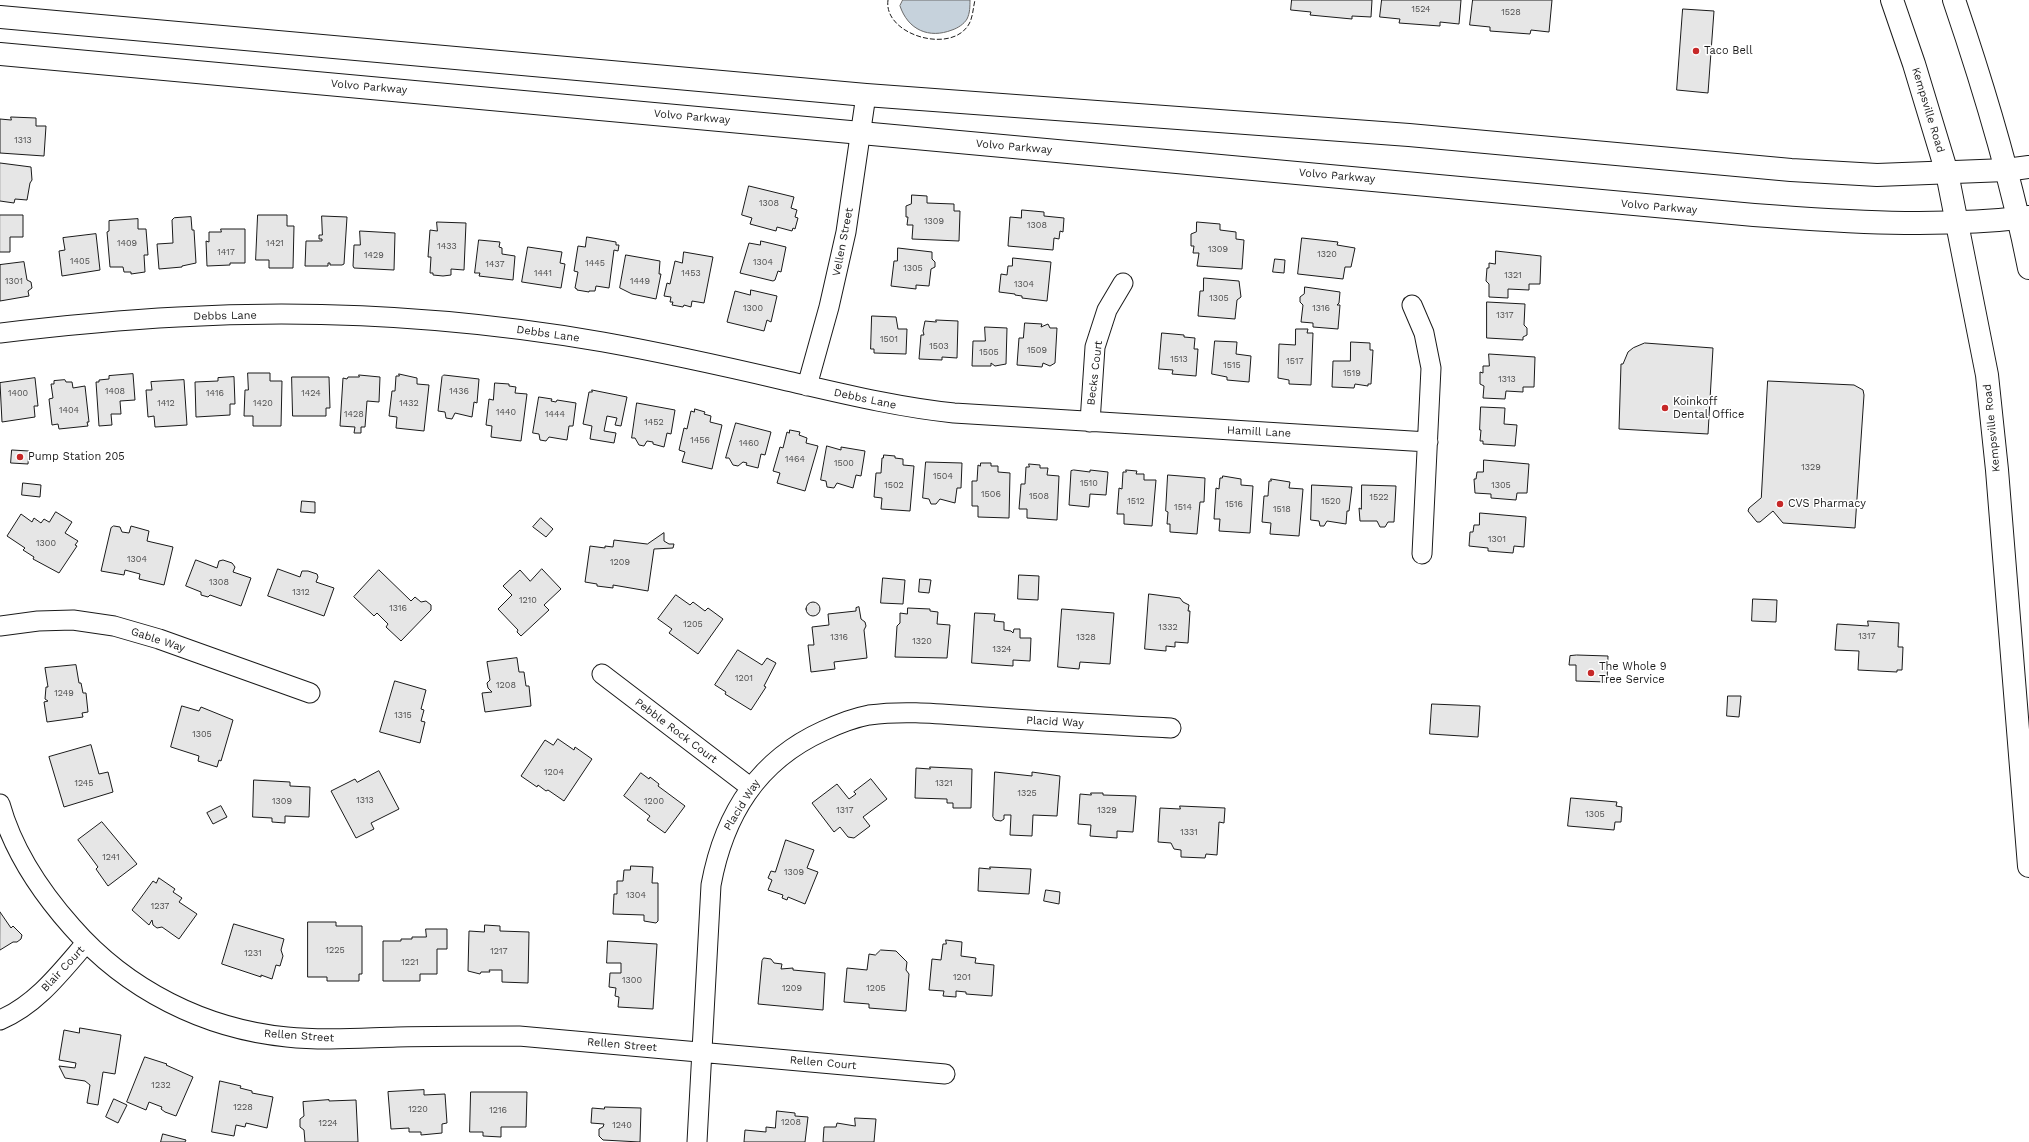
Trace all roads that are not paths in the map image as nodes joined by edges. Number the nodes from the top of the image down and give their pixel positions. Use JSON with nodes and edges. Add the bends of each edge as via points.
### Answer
{"nodes":[{"id":1,"x":1892,"y":0,"type":"edge"},
{"id":2,"x":1954,"y":0,"type":"edge"},
{"id":3,"x":0,"y":17,"type":"edge"},
{"id":4,"x":0,"y":54,"type":"edge"},
{"id":5,"x":866,"y":96,"type":"junction"},
{"id":6,"x":861,"y":132,"type":"junction"},
{"id":7,"x":2029,"y":167,"type":"edge"},
{"id":8,"x":2006,"y":170,"type":"junction"},
{"id":9,"x":1947,"y":173,"type":"junction"},
{"id":10,"x":2024,"y":217,"type":"edge"},
{"id":11,"x":1958,"y":222,"type":"junction"},
{"id":12,"x":2029,"y":268,"type":"edge"},
{"id":13,"x":1123,"y":283,"type":"dead end"},
{"id":14,"x":1412,"y":305,"type":"dead end"},
{"id":15,"x":0,"y":333,"type":"edge"},
{"id":16,"x":807,"y":386,"type":"junction"},
{"id":17,"x":1090,"y":422,"type":"junction"},
{"id":18,"x":1428,"y":442,"type":"junction"},
{"id":19,"x":1422,"y":554,"type":"dead end"},
{"id":20,"x":0,"y":626,"type":"edge"},
{"id":21,"x":602,"y":674,"type":"dead end"},
{"id":22,"x":310,"y":693,"type":"dead end"},
{"id":23,"x":1171,"y":728,"type":"dead end"},
{"id":24,"x":750,"y":787,"type":"junction"},
{"id":25,"x":0,"y":804,"type":"edge"},
{"id":26,"x":2029,"y":866,"type":"edge"},
{"id":27,"x":86,"y":943,"type":"junction"},
{"id":28,"x":0,"y":1020,"type":"edge"},
{"id":29,"x":702,"y":1052,"type":"junction"},
{"id":30,"x":945,"y":1074,"type":"dead end"},
{"id":31,"x":697,"y":1142,"type":"edge"}],
"edges":[{"from":1,"to":9,"type":"main road","name":"Kempsville Road"},
{"from":2,"to":8,"type":"main road","via":[[1986,96]]},
{"from":3,"to":5,"type":"main road"},
{"from":4,"to":6,"type":"main road","name":"Volvo Parkway"},
{"from":5,"to":6,"type":"street","name":"Vellen Street"},
{"from":5,"to":9,"type":"main road","via":[[1409,135],[1830,173]]},
{"from":6,"to":11,"type":"main road","name":"Volvo Parkway","via":[[1754,215],[1846,222]]},
{"from":6,"to":16,"type":"street","name":"Vellen Street","via":[[846,232]]},
{"from":7,"to":8,"type":"main road"},
{"from":8,"to":9,"type":"main road"},
{"from":8,"to":10,"type":"main road"},
{"from":9,"to":11,"type":"main road","name":"Kempsville Road"},
{"from":10,"to":11,"type":"main road","name":"Volvo Parkway"},
{"from":10,"to":12,"type":"main road"},
{"from":11,"to":26,"type":"main road","name":"Kempsville Road","via":[[1979,331],[1991,412]]},
{"from":13,"to":17,"type":"street","name":"Becks Court","via":[[1107,310],[1095,348]]},
{"from":14,"to":18,"type":"street","via":[[1424,333],[1431,368]]},
{"from":15,"to":16,"type":"street","name":"Debbs Lane","via":[[88,323],[181,317],[313,315],[411,320],[509,329],[602,342],[702,361]]},
{"from":16,"to":17,"type":"street","name":"Debbs Lane","via":[[919,410]]},
{"from":17,"to":18,"type":"street","name":"Hamill Lane"},
{"from":18,"to":19,"type":"street"},
{"from":20,"to":22,"type":"street","name":"Gable Way","via":[[73,620],[114,626],[159,639]]},
{"from":21,"to":24,"type":"street","name":"Pebble Rock Court"},
{"from":23,"to":24,"type":"street","name":"Placid Way","via":[[944,714],[897,713],[868,716],[839,724],[807,738],[788,750]]},
{"from":24,"to":29,"type":"street","name":"Placid Way","via":[[725,832],[711,885]]},
{"from":25,"to":27,"type":"street","name":"Rellen Street","via":[[19,852],[39,886]]},
{"from":27,"to":28,"type":"street","name":"Blair Court","via":[[46,989]]},
{"from":27,"to":29,"type":"street","name":"Rellen Street","via":[[126,977],[170,1003],[216,1022],[264,1034],[338,1039],[452,1035],[519,1036]]},
{"from":29,"to":30,"type":"street","name":"Rellen Court"},
{"from":29,"to":31,"type":"street","name":"Placid Way"}]}
